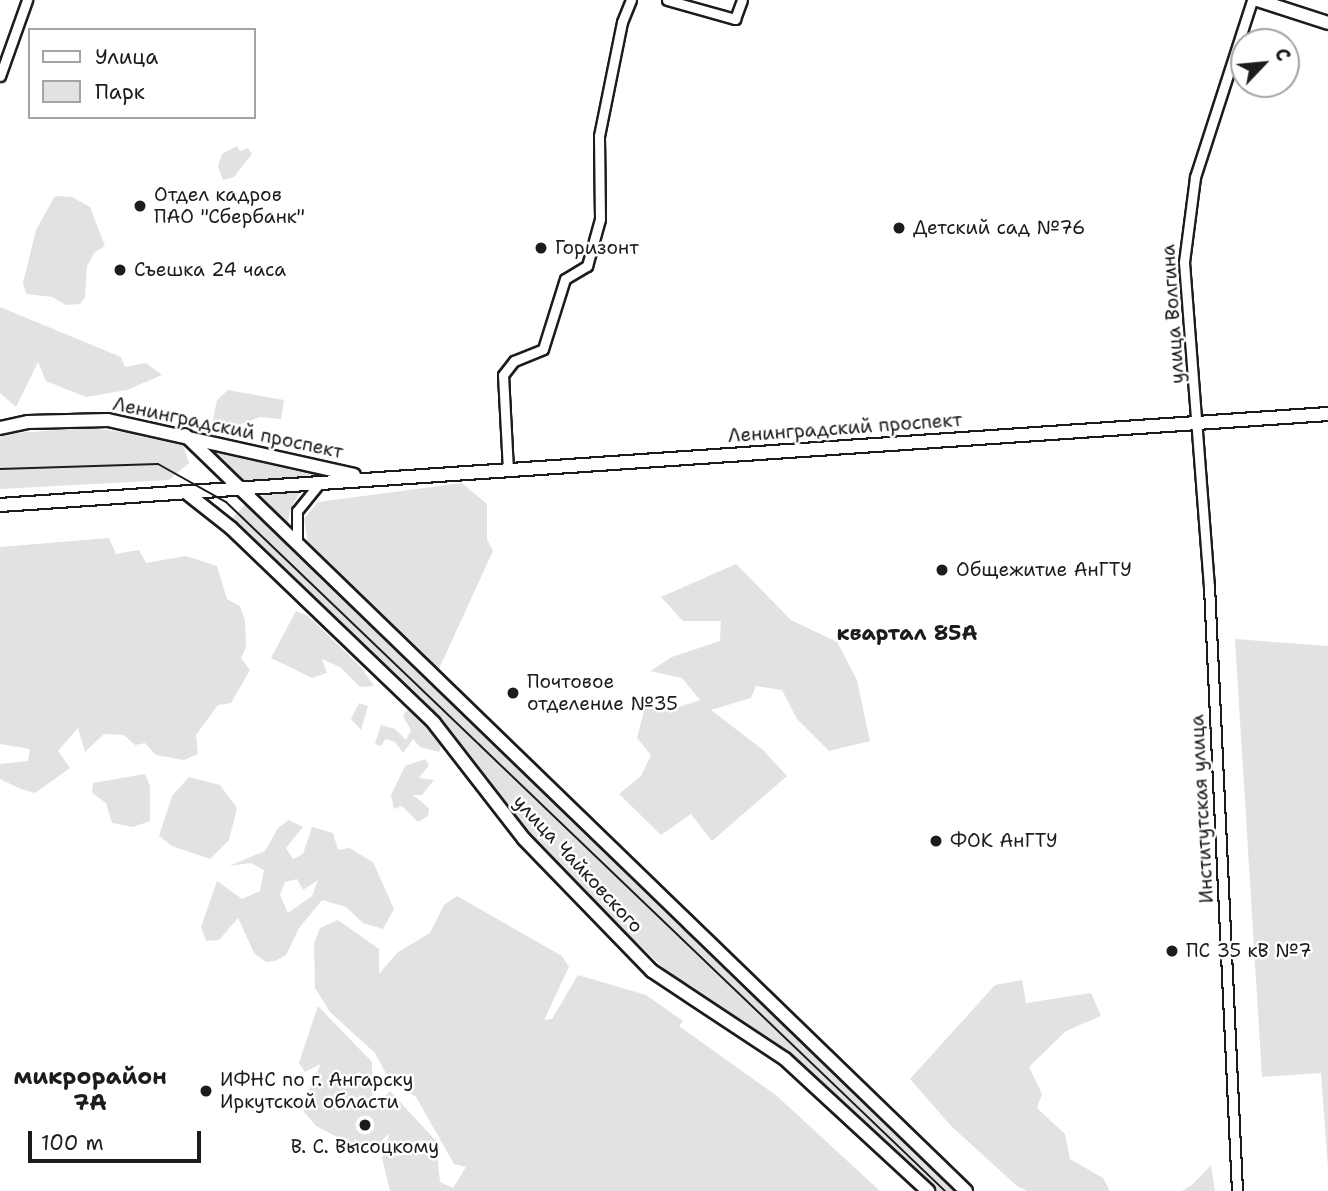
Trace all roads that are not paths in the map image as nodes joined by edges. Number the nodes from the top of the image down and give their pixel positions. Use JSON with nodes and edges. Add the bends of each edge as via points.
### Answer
{"nodes":[{"id":1,"x":27,"y":0,"type":"edge"},
{"id":2,"x":631,"y":0,"type":"edge"},
{"id":3,"x":667,"y":0,"type":"edge"},
{"id":4,"x":742,"y":0,"type":"edge"},
{"id":5,"x":1255,"y":0,"type":"edge"},
{"id":6,"x":1328,"y":23,"type":"edge"},
{"id":7,"x":0,"y":76,"type":"edge"},
{"id":8,"x":1328,"y":414,"type":"edge"},
{"id":9,"x":1200,"y":425,"type":"junction"},
{"id":10,"x":0,"y":428,"type":"edge"},
{"id":11,"x":185,"y":435,"type":"junction"},
{"id":12,"x":508,"y":470,"type":"junction"},
{"id":13,"x":365,"y":478,"type":"junction"},
{"id":14,"x":320,"y":483,"type":"junction"},
{"id":15,"x":239,"y":491,"type":"junction"},
{"id":16,"x":188,"y":494,"type":"junction"},
{"id":17,"x":0,"y":505,"type":"edge"},
{"id":18,"x":298,"y":549,"type":"junction"},
{"id":19,"x":928,"y":1191,"type":"edge"},
{"id":20,"x":967,"y":1191,"type":"edge"},
{"id":21,"x":1237,"y":1191,"type":"edge"}],
"edges":[{"from":1,"to":7,"type":"street"},
{"from":2,"to":12,"type":"street","via":[[622,22],[599,136],[600,219],[587,266],[565,279],[543,349],[514,362],[503,375]]},
{"from":3,"to":4,"type":"street","via":[[735,19]]},
{"from":5,"to":6,"type":"main road"},
{"from":5,"to":9,"type":"street","name":"улица Волгина","via":[[1195,177],[1185,235],[1186,305]]},
{"from":8,"to":9,"type":"main road","name":"Ленинградский проспект"},
{"from":9,"to":12,"type":"main road","name":"Ленинградский проспект"},
{"from":9,"to":21,"type":"street","name":"Институтская улица"},
{"from":10,"to":11,"type":"main road","name":"Ленинградский проспект","via":[[28,422],[108,420]]},
{"from":11,"to":13,"type":"main road","name":"Ленинградский проспект"},
{"from":11,"to":15,"type":"main road"},
{"from":12,"to":13,"type":"main road","name":"Ленинградский проспект"},
{"from":13,"to":14,"type":"main road","name":"Ленинградский проспект"},
{"from":14,"to":15,"type":"main road","name":"Ленинградский проспект"},
{"from":14,"to":18,"type":"street","via":[[297,512]]},
{"from":15,"to":16,"type":"main road","name":"Ленинградский проспект"},
{"from":15,"to":18,"type":"main road"},
{"from":16,"to":17,"type":"main road","name":"Ленинградский проспект"},
{"from":16,"to":19,"type":"main road","name":"улица Чайковского","via":[[231,528],[435,723],[524,839],[652,971],[785,1059]]},
{"from":18,"to":20,"type":"main road"}]}
